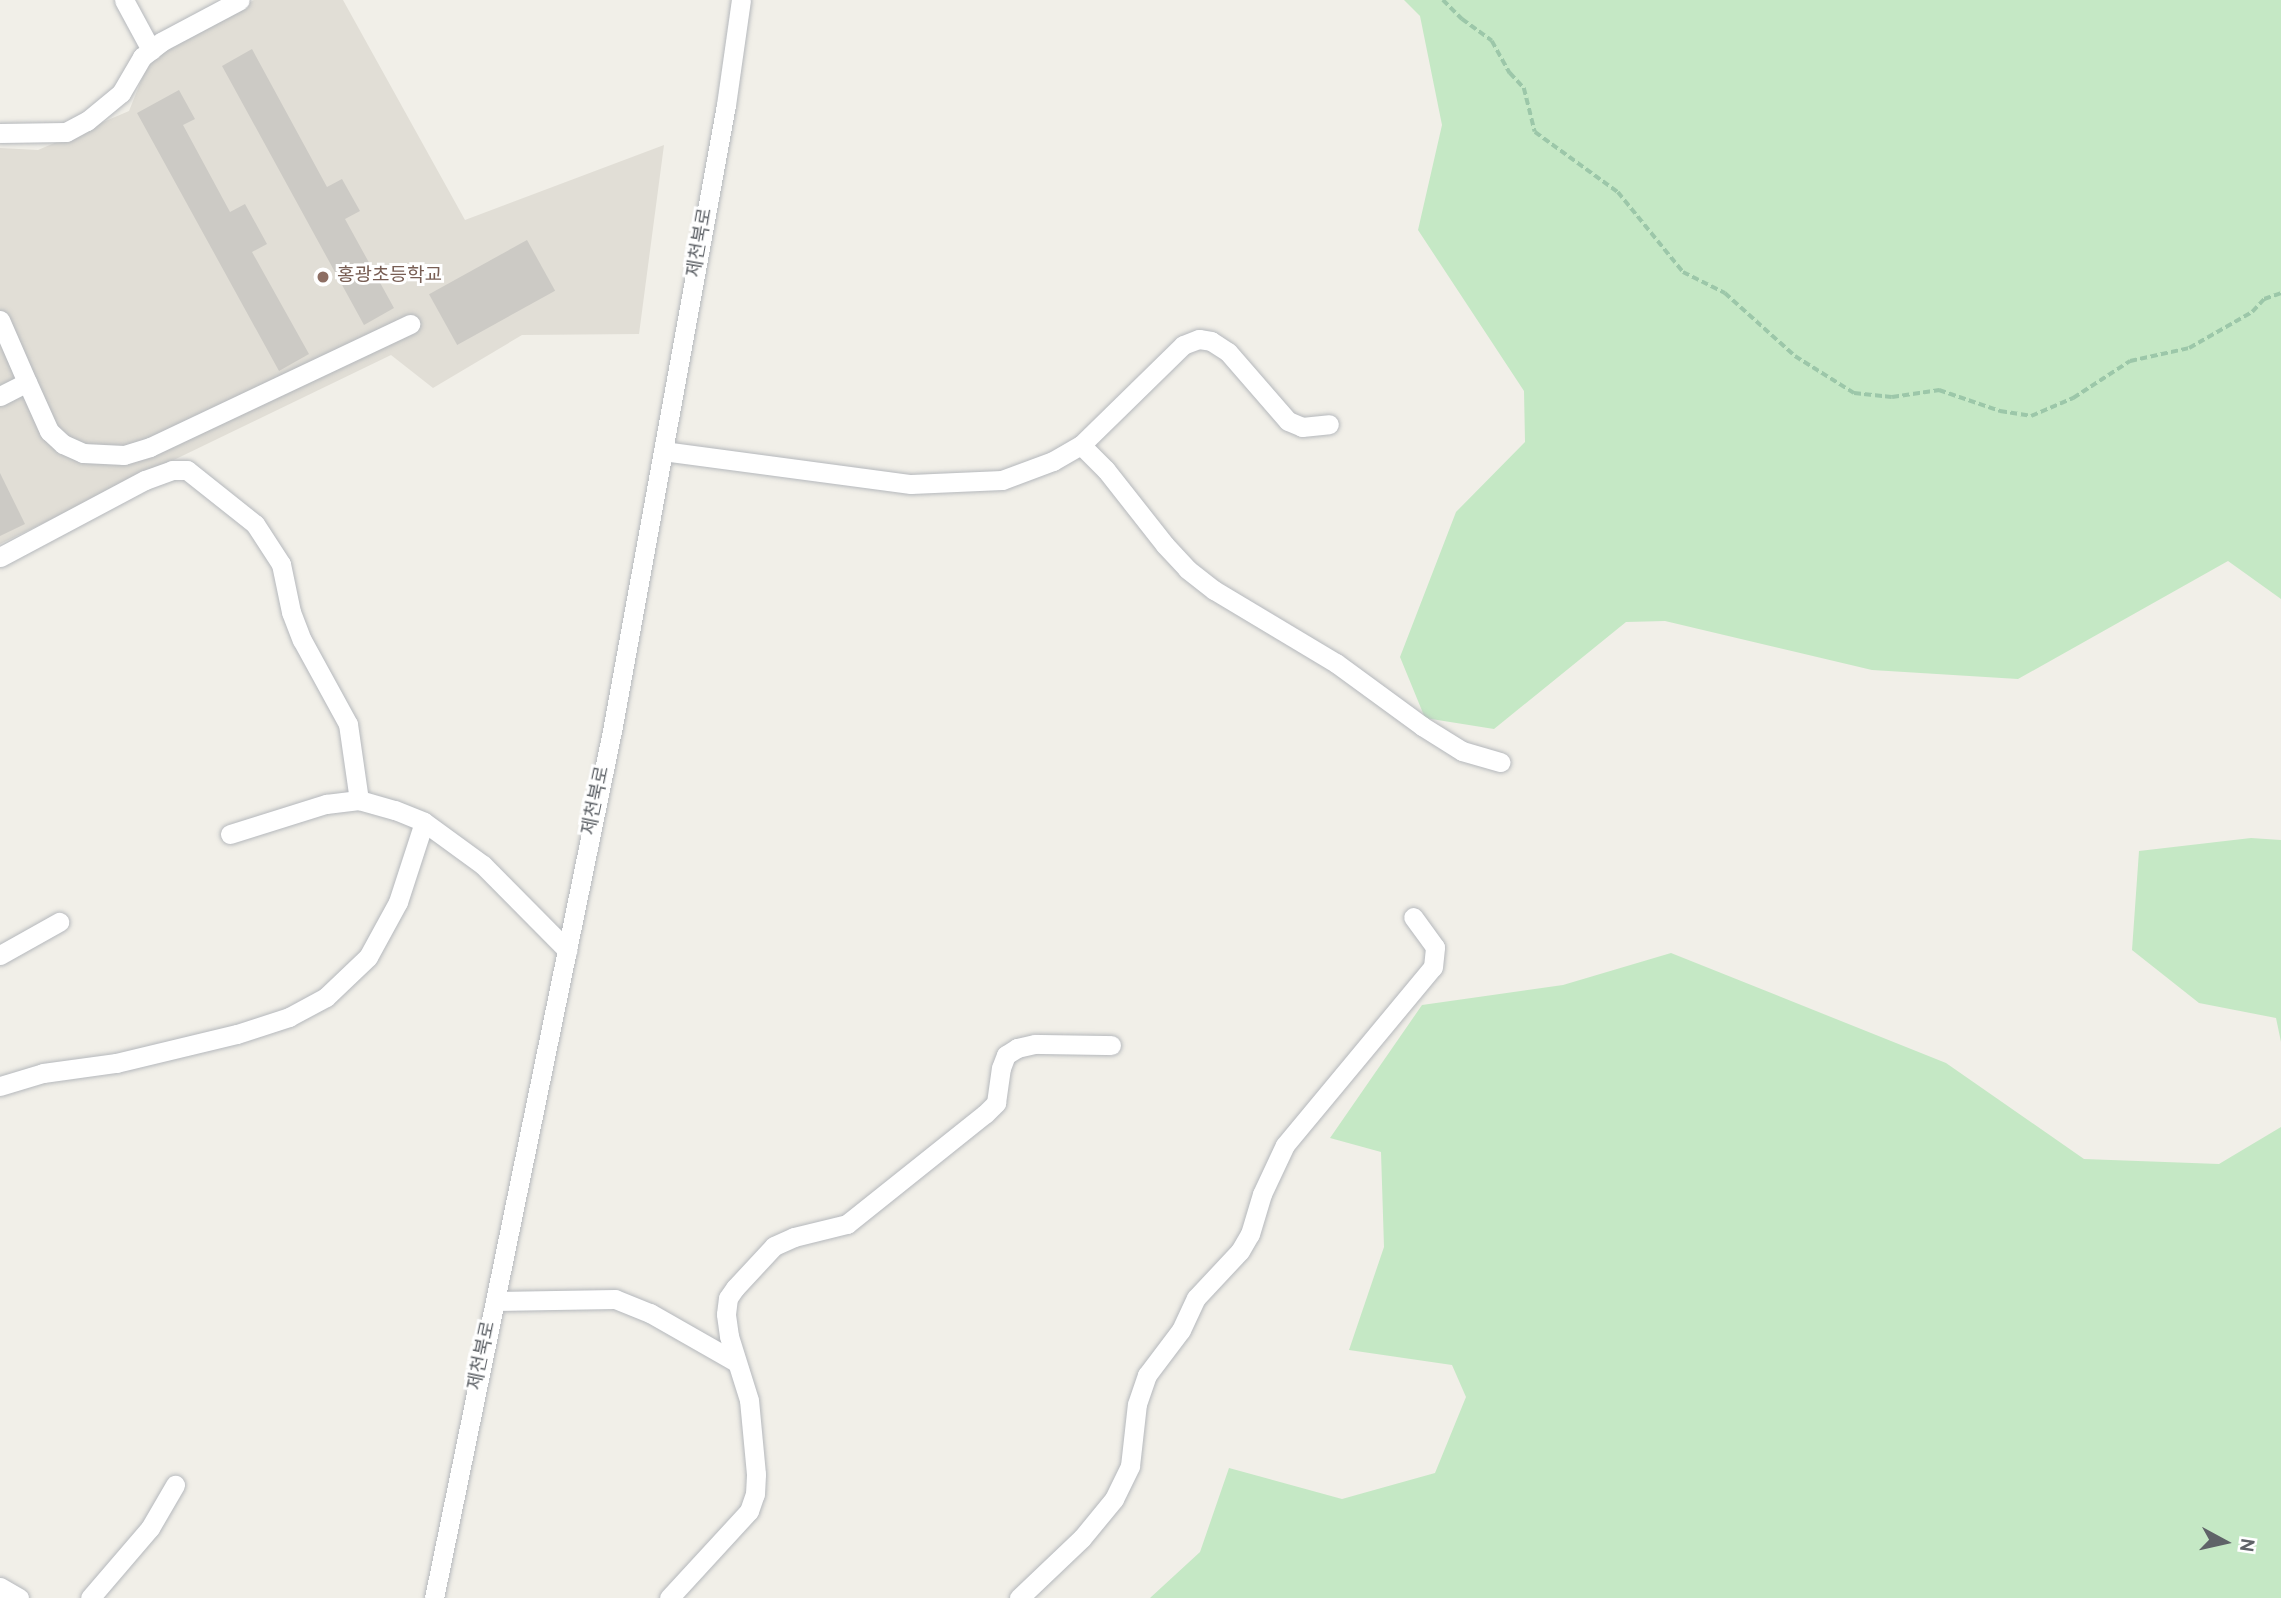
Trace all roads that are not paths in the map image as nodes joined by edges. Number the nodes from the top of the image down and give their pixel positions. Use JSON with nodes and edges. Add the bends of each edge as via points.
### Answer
{"nodes":[{"id":1,"x":124,"y":0,"type":"edge"},
{"id":2,"x":240,"y":0,"type":"edge"},
{"id":3,"x":741,"y":0,"type":"edge"},
{"id":4,"x":151,"y":50,"type":"junction"},
{"id":5,"x":0,"y":133,"type":"edge"},
{"id":6,"x":0,"y":320,"type":"edge"},
{"id":7,"x":410,"y":324,"type":"dead end"},
{"id":8,"x":27,"y":382,"type":"junction"},
{"id":9,"x":0,"y":396,"type":"edge"},
{"id":10,"x":1329,"y":424,"type":"dead end"},
{"id":11,"x":1082,"y":445,"type":"junction"},
{"id":12,"x":663,"y":451,"type":"junction"},
{"id":13,"x":0,"y":557,"type":"edge"},
{"id":14,"x":1500,"y":762,"type":"dead end"},
{"id":15,"x":359,"y":800,"type":"junction"},
{"id":16,"x":424,"y":822,"type":"junction"},
{"id":17,"x":230,"y":834,"type":"dead end"},
{"id":18,"x":1413,"y":917,"type":"dead end"},
{"id":19,"x":59,"y":922,"type":"dead end"},
{"id":20,"x":567,"y":950,"type":"junction"},
{"id":21,"x":0,"y":955,"type":"edge"},
{"id":22,"x":1111,"y":1045,"type":"dead end"},
{"id":23,"x":0,"y":1086,"type":"edge"},
{"id":24,"x":495,"y":1301,"type":"junction"},
{"id":25,"x":736,"y":1362,"type":"junction"},
{"id":26,"x":175,"y":1485,"type":"dead end"},
{"id":27,"x":0,"y":1587,"type":"edge"},
{"id":28,"x":19,"y":1598,"type":"edge"},
{"id":29,"x":90,"y":1598,"type":"edge"},
{"id":30,"x":434,"y":1598,"type":"edge"},
{"id":31,"x":669,"y":1598,"type":"edge"},
{"id":32,"x":1019,"y":1598,"type":"edge"}],
"edges":[{"from":1,"to":4,"type":"street"},
{"from":2,"to":4,"type":"street"},
{"from":3,"to":12,"type":"street","name":"제천북로"},
{"from":4,"to":5,"type":"street","via":[[105,109],[66,132]]},
{"from":6,"to":8,"type":"street"},
{"from":7,"to":8,"type":"street","via":[[150,447],[124,454],[83,453],[63,444],[49,431]]},
{"from":8,"to":9,"type":"street"},
{"from":10,"to":11,"type":"street","via":[[1303,427],[1288,421],[1228,352],[1199,339],[1183,345]]},
{"from":11,"to":12,"type":"street","via":[[1002,480],[945,484],[912,484]]},
{"from":11,"to":14,"type":"street","via":[[1165,545],[1205,583],[1336,663],[1462,751]]},
{"from":12,"to":20,"type":"street","name":"제천북로"},
{"from":13,"to":15,"type":"street","via":[[145,480],[187,470],[255,524],[281,564],[290,612],[348,724]]},
{"from":15,"to":16,"type":"street"},
{"from":15,"to":17,"type":"street","via":[[326,804]]},
{"from":16,"to":20,"type":"street","via":[[483,865]]},
{"from":16,"to":23,"type":"street","via":[[398,902],[368,957],[326,997],[289,1017],[237,1034]]},
{"from":18,"to":32,"type":"street","via":[[1435,947],[1433,967],[1285,1145],[1240,1251],[1196,1298],[1181,1331],[1147,1376],[1137,1404],[1130,1466],[1114,1500]]},
{"from":19,"to":21,"type":"street"},
{"from":20,"to":24,"type":"street","name":"제천북로"},
{"from":22,"to":25,"type":"street","via":[[1017,1048],[1006,1055],[996,1103],[985,1114],[847,1224],[794,1237],[774,1247],[728,1298],[726,1314]]},
{"from":24,"to":25,"type":"street","via":[[615,1299],[650,1313]]},
{"from":24,"to":30,"type":"street","name":"제천북로"},
{"from":25,"to":31,"type":"street","via":[[749,1400],[755,1494],[749,1511]]},
{"from":26,"to":29,"type":"street","via":[[150,1528]]},
{"from":27,"to":28,"type":"street"}]}
